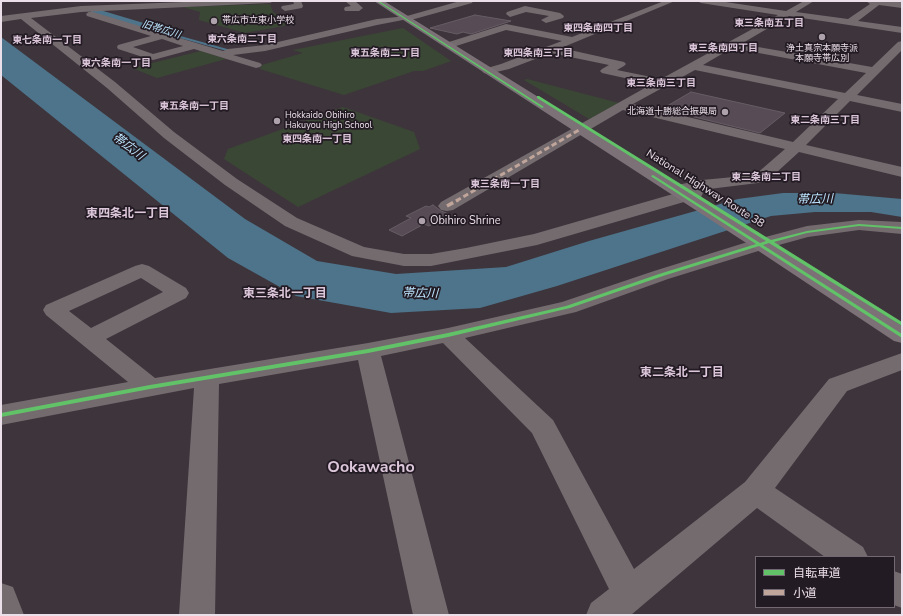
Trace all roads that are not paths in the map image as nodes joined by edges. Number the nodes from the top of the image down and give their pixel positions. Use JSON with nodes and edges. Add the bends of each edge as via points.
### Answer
{"nodes":[{"id":1,"x":72,"y":1,"type":"edge"},
{"id":2,"x":136,"y":1,"type":"edge"},
{"id":3,"x":183,"y":1,"type":"edge"},
{"id":4,"x":270,"y":1,"type":"edge"},
{"id":5,"x":297,"y":1,"type":"edge"},
{"id":6,"x":378,"y":1,"type":"edge"},
{"id":7,"x":385,"y":1,"type":"edge"},
{"id":8,"x":469,"y":1,"type":"edge"},
{"id":9,"x":671,"y":1,"type":"edge"},
{"id":10,"x":701,"y":1,"type":"edge"},
{"id":11,"x":740,"y":1,"type":"edge"},
{"id":12,"x":810,"y":1,"type":"edge"},
{"id":13,"x":876,"y":1,"type":"edge"},
{"id":14,"x":234,"y":2,"type":"edge"},
{"id":15,"x":194,"y":4,"type":"junction"},
{"id":16,"x":730,"y":5,"type":"junction"},
{"id":17,"x":902,"y":5,"type":"edge"},
{"id":18,"x":153,"y":6,"type":"junction"},
{"id":19,"x":285,"y":8,"type":"dead end"},
{"id":20,"x":81,"y":9,"type":"junction"},
{"id":21,"x":347,"y":9,"type":"edge"},
{"id":22,"x":787,"y":14,"type":"junction"},
{"id":23,"x":21,"y":16,"type":"junction"},
{"id":24,"x":408,"y":18,"type":"junction"},
{"id":25,"x":1,"y":19,"type":"edge"},
{"id":26,"x":546,"y":20,"type":"dead end"},
{"id":27,"x":377,"y":22,"type":"junction"},
{"id":28,"x":848,"y":23,"type":"junction"},
{"id":29,"x":568,"y":24,"type":"dead end"},
{"id":30,"x":583,"y":27,"type":"dead end"},
{"id":31,"x":305,"y":30,"type":"dead end"},
{"id":32,"x":598,"y":30,"type":"junction"},
{"id":33,"x":902,"y":30,"type":"edge"},
{"id":34,"x":163,"y":36,"type":"junction"},
{"id":35,"x":572,"y":40,"type":"junction"},
{"id":36,"x":292,"y":42,"type":"junction"},
{"id":37,"x":453,"y":44,"type":"junction"},
{"id":38,"x":902,"y":44,"type":"edge"},
{"id":39,"x":731,"y":45,"type":"junction"},
{"id":40,"x":196,"y":46,"type":"junction"},
{"id":41,"x":549,"y":49,"type":"junction"},
{"id":42,"x":219,"y":53,"type":"junction"},
{"id":43,"x":256,"y":65,"type":"dead end"},
{"id":44,"x":885,"y":65,"type":"junction"},
{"id":45,"x":693,"y":66,"type":"junction"},
{"id":46,"x":491,"y":70,"type":"junction"},
{"id":47,"x":664,"y":83,"type":"junction"},
{"id":48,"x":847,"y":97,"type":"junction"},
{"id":49,"x":623,"y":106,"type":"junction"},
{"id":50,"x":902,"y":108,"type":"edge"},
{"id":51,"x":582,"y":128,"type":"junction"},
{"id":52,"x":796,"y":147,"type":"junction"},
{"id":53,"x":902,"y":172,"type":"edge"},
{"id":54,"x":693,"y":197,"type":"junction"},
{"id":55,"x":447,"y":206,"type":"dead end"},
{"id":56,"x":902,"y":228,"type":"edge"},
{"id":57,"x":761,"y":240,"type":"junction"},
{"id":58,"x":902,"y":324,"type":"edge"},
{"id":59,"x":448,"y":335,"type":"junction"},
{"id":60,"x":902,"y":336,"type":"edge"},
{"id":61,"x":90,"y":338,"type":"junction"},
{"id":62,"x":368,"y":351,"type":"junction"},
{"id":63,"x":902,"y":361,"type":"edge"},
{"id":64,"x":207,"y":377,"type":"junction"},
{"id":65,"x":150,"y":387,"type":"junction"},
{"id":66,"x":1,"y":415,"type":"edge"},
{"id":67,"x":756,"y":491,"type":"junction"},
{"id":68,"x":850,"y":556,"type":"edge"},
{"id":69,"x":630,"y":594,"type":"junction"},
{"id":70,"x":1,"y":599,"type":"edge"},
{"id":71,"x":6,"y":615,"type":"edge"},
{"id":72,"x":197,"y":615,"type":"edge"},
{"id":73,"x":430,"y":615,"type":"edge"},
{"id":74,"x":604,"y":615,"type":"edge"}],
"edges":[{"from":1,"to":20,"type":"street"},
{"from":2,"to":18,"type":"street"},
{"from":3,"to":15,"type":"street"},
{"from":4,"to":14,"type":"street"},
{"from":5,"to":19,"type":"street","via":[[299,6]]},
{"from":6,"to":24,"type":"highway","name":"National Highway Route 38"},
{"from":7,"to":24,"type":"highway","name":"National Highway Route 38"},
{"from":8,"to":24,"type":"street"},
{"from":9,"to":32,"type":"street"},
{"from":10,"to":16,"type":"street"},
{"from":11,"to":16,"type":"street"},
{"from":12,"to":22,"type":"street"},
{"from":13,"to":17,"type":"street"},
{"from":13,"to":28,"type":"street"},
{"from":14,"to":15,"type":"street"},
{"from":15,"to":18,"type":"street"},
{"from":16,"to":22,"type":"street"},
{"from":18,"to":20,"type":"street"},
{"from":20,"to":23,"type":"street"},
{"from":20,"to":34,"type":"street"},
{"from":21,"to":27,"type":"street","via":[[351,15]]},
{"from":22,"to":28,"type":"street"},
{"from":22,"to":39,"type":"street"},
{"from":23,"to":25,"type":"street"},
{"from":23,"to":54,"type":"street","via":[[112,85],[174,139],[231,182],[291,222],[359,252],[404,260],[431,260],[537,239]]},
{"from":24,"to":27,"type":"street"},
{"from":24,"to":37,"type":"highway","name":"National Highway Route 38"},
{"from":24,"to":46,"type":"highway","name":"National Highway Route 38"},
{"from":26,"to":29,"type":"street"},
{"from":27,"to":36,"type":"street"},
{"from":28,"to":33,"type":"street"},
{"from":30,"to":32,"type":"street"},
{"from":31,"to":36,"type":"street","via":[[306,32]]},
{"from":32,"to":35,"type":"street"},
{"from":34,"to":40,"type":"street"},
{"from":34,"to":40,"type":"street","via":[[122,47],[153,57]]},
{"from":35,"to":37,"type":"street","via":[[506,27]]},
{"from":35,"to":41,"type":"street"},
{"from":36,"to":42,"type":"street"},
{"from":37,"to":46,"type":"highway","name":"National Highway Route 38"},
{"from":38,"to":44,"type":"street"},
{"from":39,"to":44,"type":"street"},
{"from":39,"to":45,"type":"street"},
{"from":40,"to":42,"type":"street"},
{"from":41,"to":46,"type":"street"},
{"from":41,"to":47,"type":"street","via":[[620,64],[606,71]]},
{"from":42,"to":43,"type":"street"},
{"from":44,"to":48,"type":"street"},
{"from":45,"to":47,"type":"street"},
{"from":45,"to":48,"type":"street"},
{"from":46,"to":51,"type":"highway","name":"National Highway Route 38"},
{"from":47,"to":49,"type":"street"},
{"from":48,"to":50,"type":"street"},
{"from":48,"to":52,"type":"street"},
{"from":49,"to":51,"type":"street"},
{"from":49,"to":52,"type":"street"},
{"from":51,"to":54,"type":"highway","name":"National Highway Route 38"},
{"from":51,"to":55,"type":"street"},
{"from":52,"to":53,"type":"street"},
{"from":52,"to":54,"type":"street","via":[[760,179]]},
{"from":54,"to":57,"type":"highway","name":"National Highway Route 38"},
{"from":56,"to":57,"type":"street","via":[[859,225]]},
{"from":57,"to":58,"type":"highway","name":"National Highway Route 38"},
{"from":57,"to":59,"type":"street","via":[[568,307]]},
{"from":57,"to":60,"type":"highway","name":"National Highway Route 38"},
{"from":59,"to":62,"type":"street"},
{"from":59,"to":69,"type":"street","via":[[543,427]]},
{"from":61,"to":61,"type":"street","via":[[151,307],[178,293],[142,270],[54,310]]},
{"from":61,"to":65,"type":"street"},
{"from":62,"to":64,"type":"street"},
{"from":62,"to":73,"type":"street"},
{"from":63,"to":67,"type":"street","via":[[838,385]]},
{"from":64,"to":65,"type":"street"},
{"from":64,"to":72,"type":"street"},
{"from":65,"to":66,"type":"street"},
{"from":67,"to":68,"type":"street"},
{"from":67,"to":69,"type":"street"},
{"from":69,"to":74,"type":"street"},
{"from":70,"to":71,"type":"street"}]}
